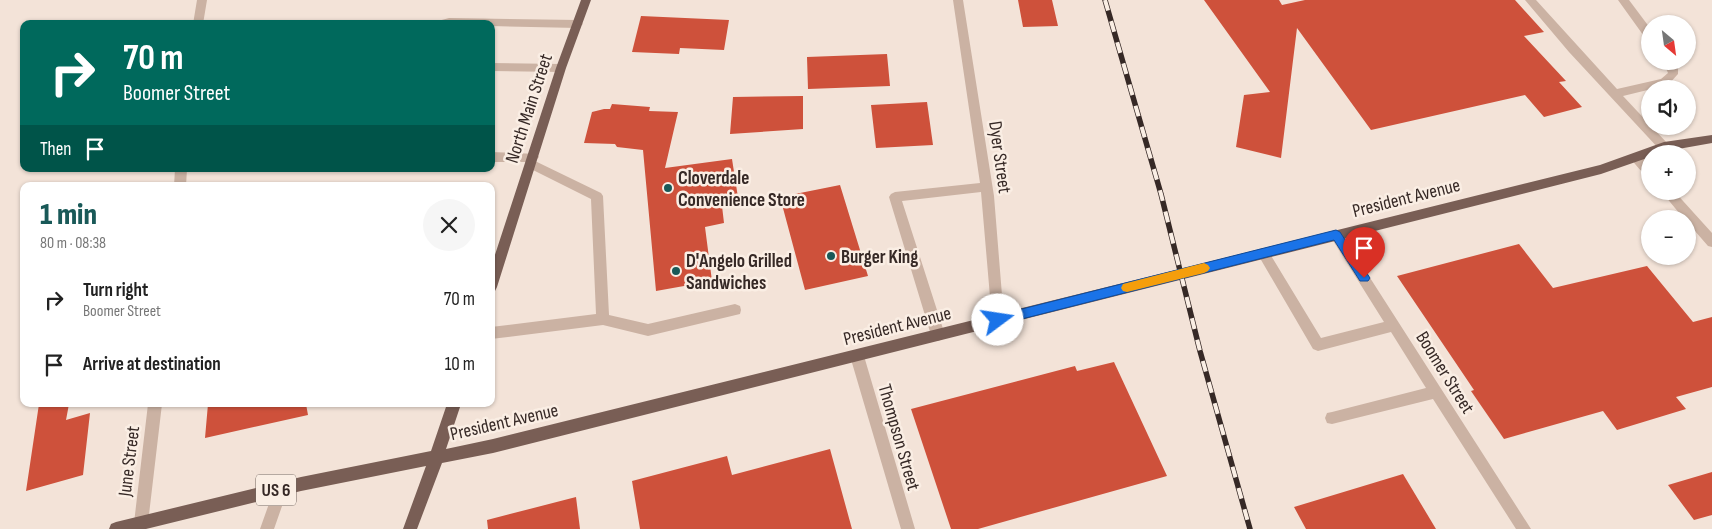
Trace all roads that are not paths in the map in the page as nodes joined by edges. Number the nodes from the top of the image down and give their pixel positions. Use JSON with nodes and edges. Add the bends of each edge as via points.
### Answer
{"nodes":[{"id":1,"x":202,"y":0,"type":"edge"},
{"id":2,"x":586,"y":0,"type":"edge"},
{"id":3,"x":958,"y":0,"type":"edge"},
{"id":4,"x":1530,"y":0,"type":"edge"},
{"id":5,"x":1623,"y":0,"type":"edge"},
{"id":6,"x":199,"y":20,"type":"edge"},
{"id":7,"x":495,"y":23,"type":"edge"},
{"id":8,"x":578,"y":24,"type":"junction"},
{"id":9,"x":1641,"y":24,"type":"edge"},
{"id":10,"x":495,"y":67,"type":"edge"},
{"id":11,"x":561,"y":68,"type":"junction"},
{"id":12,"x":1673,"y":70,"type":"edge"},
{"id":13,"x":1615,"y":94,"type":"junction"},
{"id":14,"x":1712,"y":139,"type":"edge"},
{"id":15,"x":1662,"y":145,"type":"edge"},
{"id":16,"x":1676,"y":145,"type":"edge"},
{"id":17,"x":1641,"y":156,"type":"edge"},
{"id":18,"x":495,"y":157,"type":"edge"},
{"id":19,"x":1637,"y":158,"type":"junction"},
{"id":20,"x":532,"y":160,"type":"junction"},
{"id":21,"x":1641,"y":162,"type":"edge"},
{"id":22,"x":986,"y":187,"type":"junction"},
{"id":23,"x":1675,"y":200,"type":"edge"},
{"id":24,"x":1336,"y":235,"type":"junction"},
{"id":25,"x":1712,"y":242,"type":"edge"},
{"id":26,"x":1262,"y":253,"type":"junction"},
{"id":27,"x":495,"y":275,"type":"edge"},
{"id":28,"x":735,"y":310,"type":"dead end"},
{"id":29,"x":603,"y":319,"type":"junction"},
{"id":30,"x":998,"y":320,"type":"junction"},
{"id":31,"x":1394,"y":325,"type":"junction"},
{"id":32,"x":495,"y":332,"type":"edge"},
{"id":33,"x":938,"y":335,"type":"junction"},
{"id":34,"x":857,"y":356,"type":"junction"},
{"id":35,"x":1436,"y":392,"type":"junction"},
{"id":36,"x":155,"y":407,"type":"edge"},
{"id":37,"x":453,"y":407,"type":"edge"},
{"id":38,"x":1332,"y":418,"type":"dead end"},
{"id":39,"x":437,"y":456,"type":"junction"},
{"id":40,"x":281,"y":489,"type":"junction"},
{"id":41,"x":141,"y":523,"type":"junction"},
{"id":42,"x":116,"y":529,"type":"edge"},
{"id":43,"x":267,"y":529,"type":"edge"},
{"id":44,"x":410,"y":529,"type":"edge"},
{"id":45,"x":908,"y":529,"type":"edge"},
{"id":46,"x":1524,"y":529,"type":"edge"}],
"edges":[{"from":1,"to":6,"type":"street"},
{"from":2,"to":8,"type":"main road","name":"North Main Street"},
{"from":3,"to":22,"type":"street","name":"Dyer Street"},
{"from":4,"to":13,"type":"street"},
{"from":5,"to":9,"type":"street"},
{"from":7,"to":8,"type":"street"},
{"from":8,"to":11,"type":"main road","name":"North Main Street"},
{"from":10,"to":11,"type":"street"},
{"from":11,"to":20,"type":"main road","name":"North Main Street"},
{"from":12,"to":13,"type":"street","via":[[1664,82]]},
{"from":13,"to":15,"type":"street"},
{"from":14,"to":16,"type":"main road","name":"President Avenue","number":"US 6"},
{"from":17,"to":19,"type":"main road","name":"President Avenue","number":"US 6"},
{"from":18,"to":20,"type":"street"},
{"from":19,"to":21,"type":"street"},
{"from":19,"to":24,"type":"main road","name":"President Avenue","number":"US 6"},
{"from":20,"to":27,"type":"main road","name":"North Main Street"},
{"from":20,"to":29,"type":"street","via":[[597,196]]},
{"from":22,"to":30,"type":"street","name":"Dyer Street"},
{"from":22,"to":33,"type":"street","via":[[895,197]]},
{"from":23,"to":25,"type":"street"},
{"from":24,"to":26,"type":"main road","name":"President Avenue","number":"US 6"},
{"from":24,"to":31,"type":"street","name":"Boomer Street"},
{"from":26,"to":30,"type":"main road","name":"President Avenue","number":"US 6"},
{"from":26,"to":31,"type":"street","via":[[1318,345]]},
{"from":28,"to":29,"type":"street","via":[[648,330]]},
{"from":29,"to":32,"type":"street"},
{"from":30,"to":33,"type":"main road","name":"President Avenue","number":"US 6"},
{"from":31,"to":35,"type":"street","name":"Boomer Street"},
{"from":33,"to":34,"type":"main road","name":"President Avenue","number":"US 6"},
{"from":34,"to":39,"type":"main road","name":"President Avenue","number":"US 6","via":[[493,446]]},
{"from":34,"to":45,"type":"street","name":"Thompson Street"},
{"from":35,"to":38,"type":"street"},
{"from":35,"to":46,"type":"street","name":"Boomer Street"},
{"from":36,"to":41,"type":"street","name":"June Street"},
{"from":37,"to":39,"type":"main road"},
{"from":39,"to":40,"type":"main road","name":"President Avenue","number":"US 6"},
{"from":39,"to":44,"type":"main road"},
{"from":40,"to":41,"type":"main road","name":"President Avenue","number":"US 6"},
{"from":40,"to":43,"type":"street"},
{"from":41,"to":42,"type":"main road","name":"President Avenue","number":"US 6"}]}
